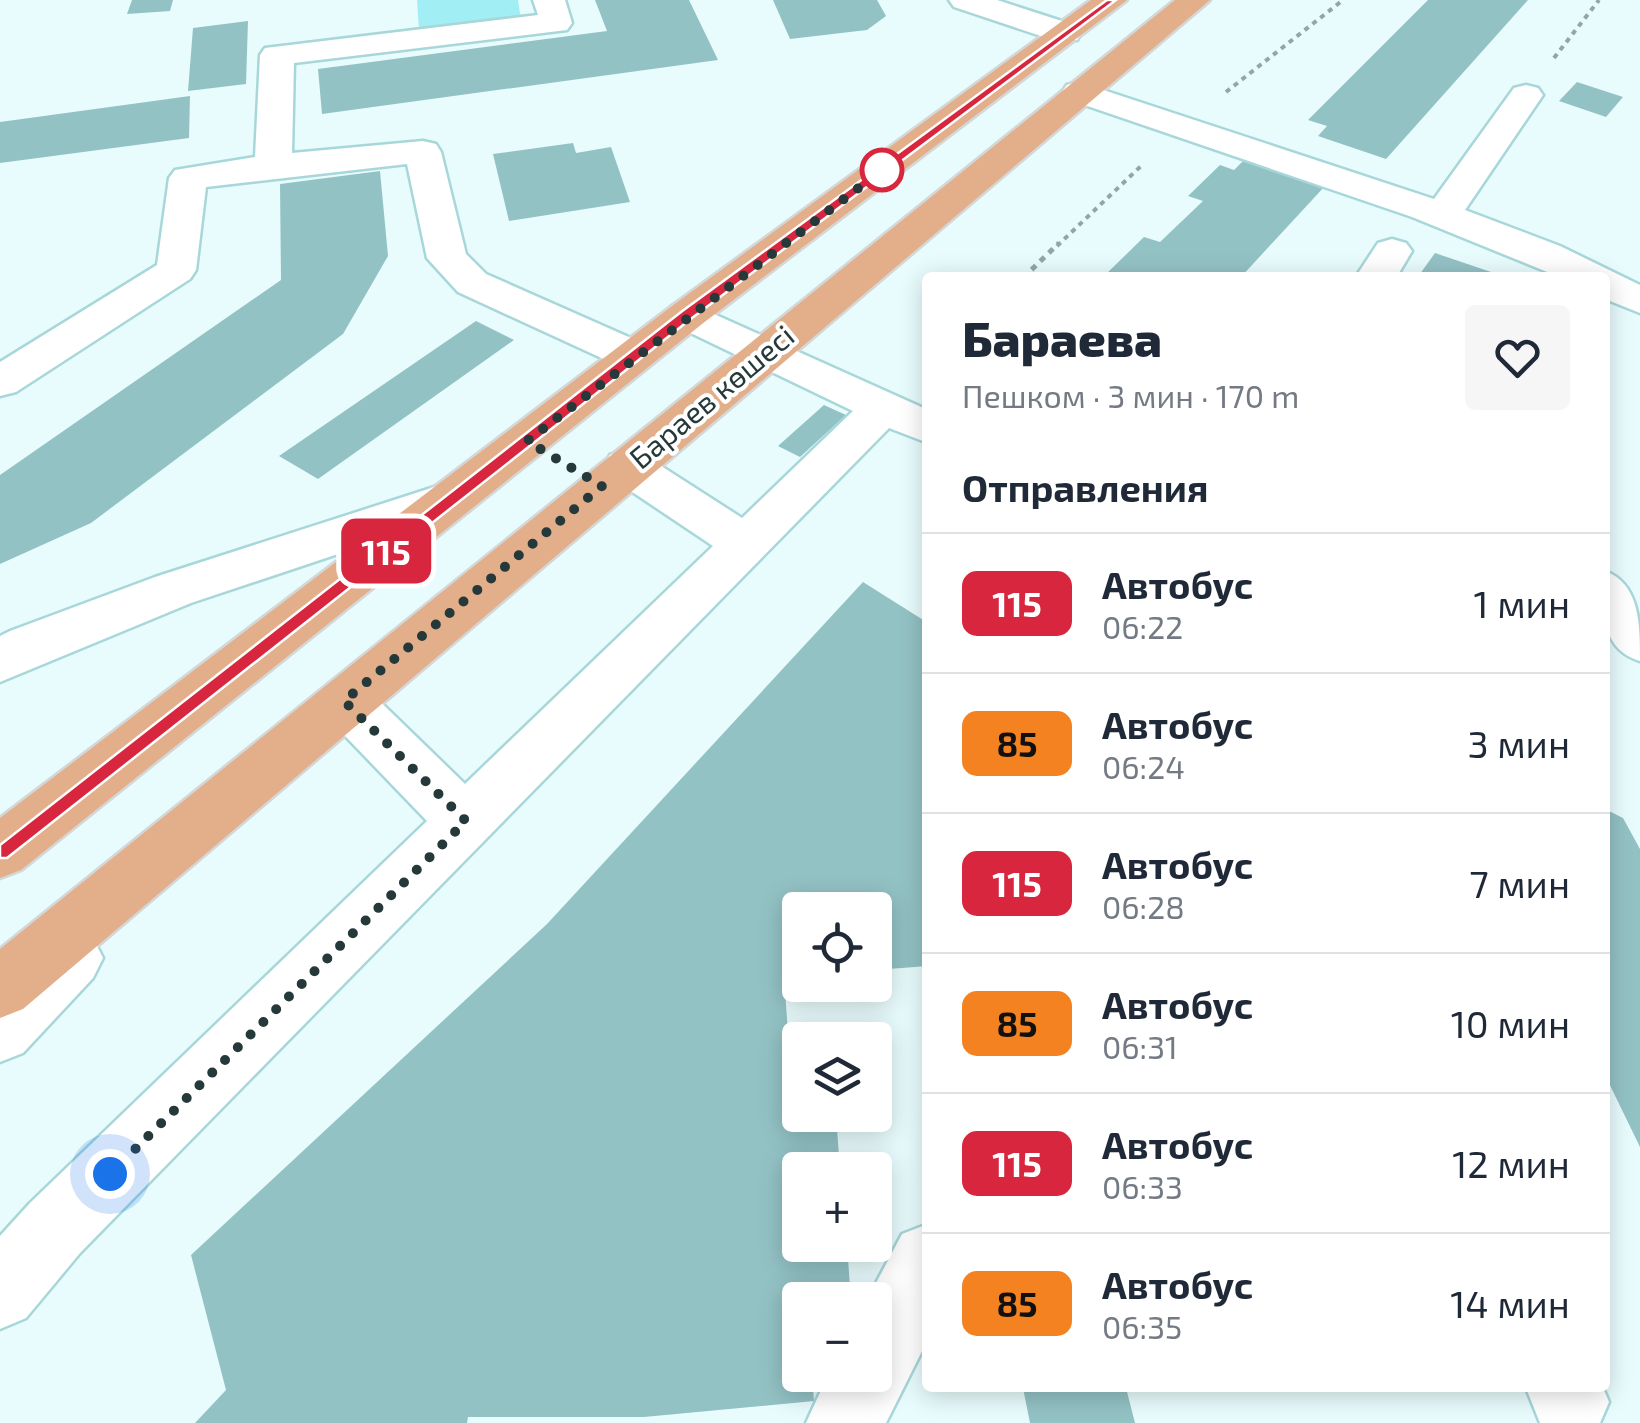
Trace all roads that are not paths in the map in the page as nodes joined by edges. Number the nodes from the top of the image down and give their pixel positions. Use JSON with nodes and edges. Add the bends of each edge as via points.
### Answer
{"nodes":[{"id":1,"x":549,"y":0,"type":"edge"},
{"id":2,"x":965,"y":0,"type":"edge"},
{"id":3,"x":1111,"y":0,"type":"edge"},
{"id":4,"x":1194,"y":0,"type":"edge"},
{"id":5,"x":1064,"y":33,"type":"junction"},
{"id":6,"x":1079,"y":92,"type":"junction"},
{"id":7,"x":1526,"y":94,"type":"road end"},
{"id":8,"x":274,"y":166,"type":"junction"},
{"id":9,"x":1442,"y":216,"type":"junction"},
{"id":10,"x":1583,"y":272,"type":"edge"},
{"id":11,"x":1610,"y":286,"type":"edge"},
{"id":12,"x":1640,"y":301,"type":"edge"},
{"id":13,"x":687,"y":315,"type":"junction"},
{"id":14,"x":765,"y":351,"type":"junction"},
{"id":15,"x":634,"y":356,"type":"junction"},
{"id":16,"x":0,"y":382,"type":"edge"},
{"id":17,"x":906,"y":418,"type":"edge"},
{"id":18,"x":527,"y":441,"type":"junction"},
{"id":19,"x":614,"y":476,"type":"junction"},
{"id":20,"x":454,"y":498,"type":"junction"},
{"id":21,"x":746,"y":544,"type":"junction"},
{"id":22,"x":1610,"y":597,"type":"edge"},
{"id":23,"x":1640,"y":641,"type":"edge"},
{"id":24,"x":0,"y":661,"type":"edge"},
{"id":25,"x":344,"y":701,"type":"junction"},
{"id":26,"x":232,"y":794,"type":"junction"},
{"id":27,"x":57,"y":808,"type":"junction"},
{"id":28,"x":466,"y":821,"type":"junction"},
{"id":29,"x":0,"y":840,"type":"edge"},
{"id":30,"x":0,"y":852,"type":"edge"},
{"id":31,"x":0,"y":988,"type":"edge"},
{"id":32,"x":0,"y":1031,"type":"edge"},
{"id":33,"x":922,"y":1272,"type":"edge"},
{"id":34,"x":0,"y":1292,"type":"edge"},
{"id":35,"x":892,"y":1331,"type":"edge"},
{"id":36,"x":860,"y":1392,"type":"edge"},
{"id":37,"x":845,"y":1423,"type":"edge"}],
"edges":[{"from":1,"to":8,"type":"street","via":[[556,23],[277,56]]},
{"from":2,"to":5,"type":"street"},
{"from":3,"to":5,"type":"main road"},
{"from":4,"to":6,"type":"main road","name":"Бараев көшесі"},
{"from":5,"to":13,"type":"main road"},
{"from":6,"to":9,"type":"street"},
{"from":6,"to":14,"type":"main road","name":"Бараев көшесі"},
{"from":7,"to":9,"type":"street"},
{"from":8,"to":15,"type":"street","via":[[423,152],[447,258],[472,283]]},
{"from":8,"to":16,"type":"street","via":[[188,178],[176,270]]},
{"from":9,"to":10,"type":"street"},
{"from":11,"to":12,"type":"street"},
{"from":13,"to":14,"type":"street"},
{"from":13,"to":15,"type":"main road"},
{"from":14,"to":17,"type":"street"},
{"from":14,"to":19,"type":"main road","name":"Бараев көшесі"},
{"from":15,"to":18,"type":"main road"},
{"from":17,"to":21,"type":"street"},
{"from":18,"to":19,"type":"main road"},
{"from":18,"to":20,"type":"main road"},
{"from":19,"to":21,"type":"street"},
{"from":19,"to":25,"type":"main road","name":"Бараев көшесі"},
{"from":20,"to":24,"type":"street","via":[[173,590]]},
{"from":20,"to":27,"type":"main road"},
{"from":21,"to":28,"type":"street"},
{"from":22,"to":23,"type":"street"},
{"from":25,"to":26,"type":"main road","name":"Бараев көшесі"},
{"from":25,"to":28,"type":"street"},
{"from":26,"to":31,"type":"main road","name":"Бараев көшесі"},
{"from":26,"to":32,"type":"street"},
{"from":27,"to":29,"type":"main road"},
{"from":27,"to":30,"type":"main road"},
{"from":28,"to":34,"type":"street","via":[[55,1228]]},
{"from":33,"to":35,"type":"street"},
{"from":36,"to":37,"type":"street"}]}
